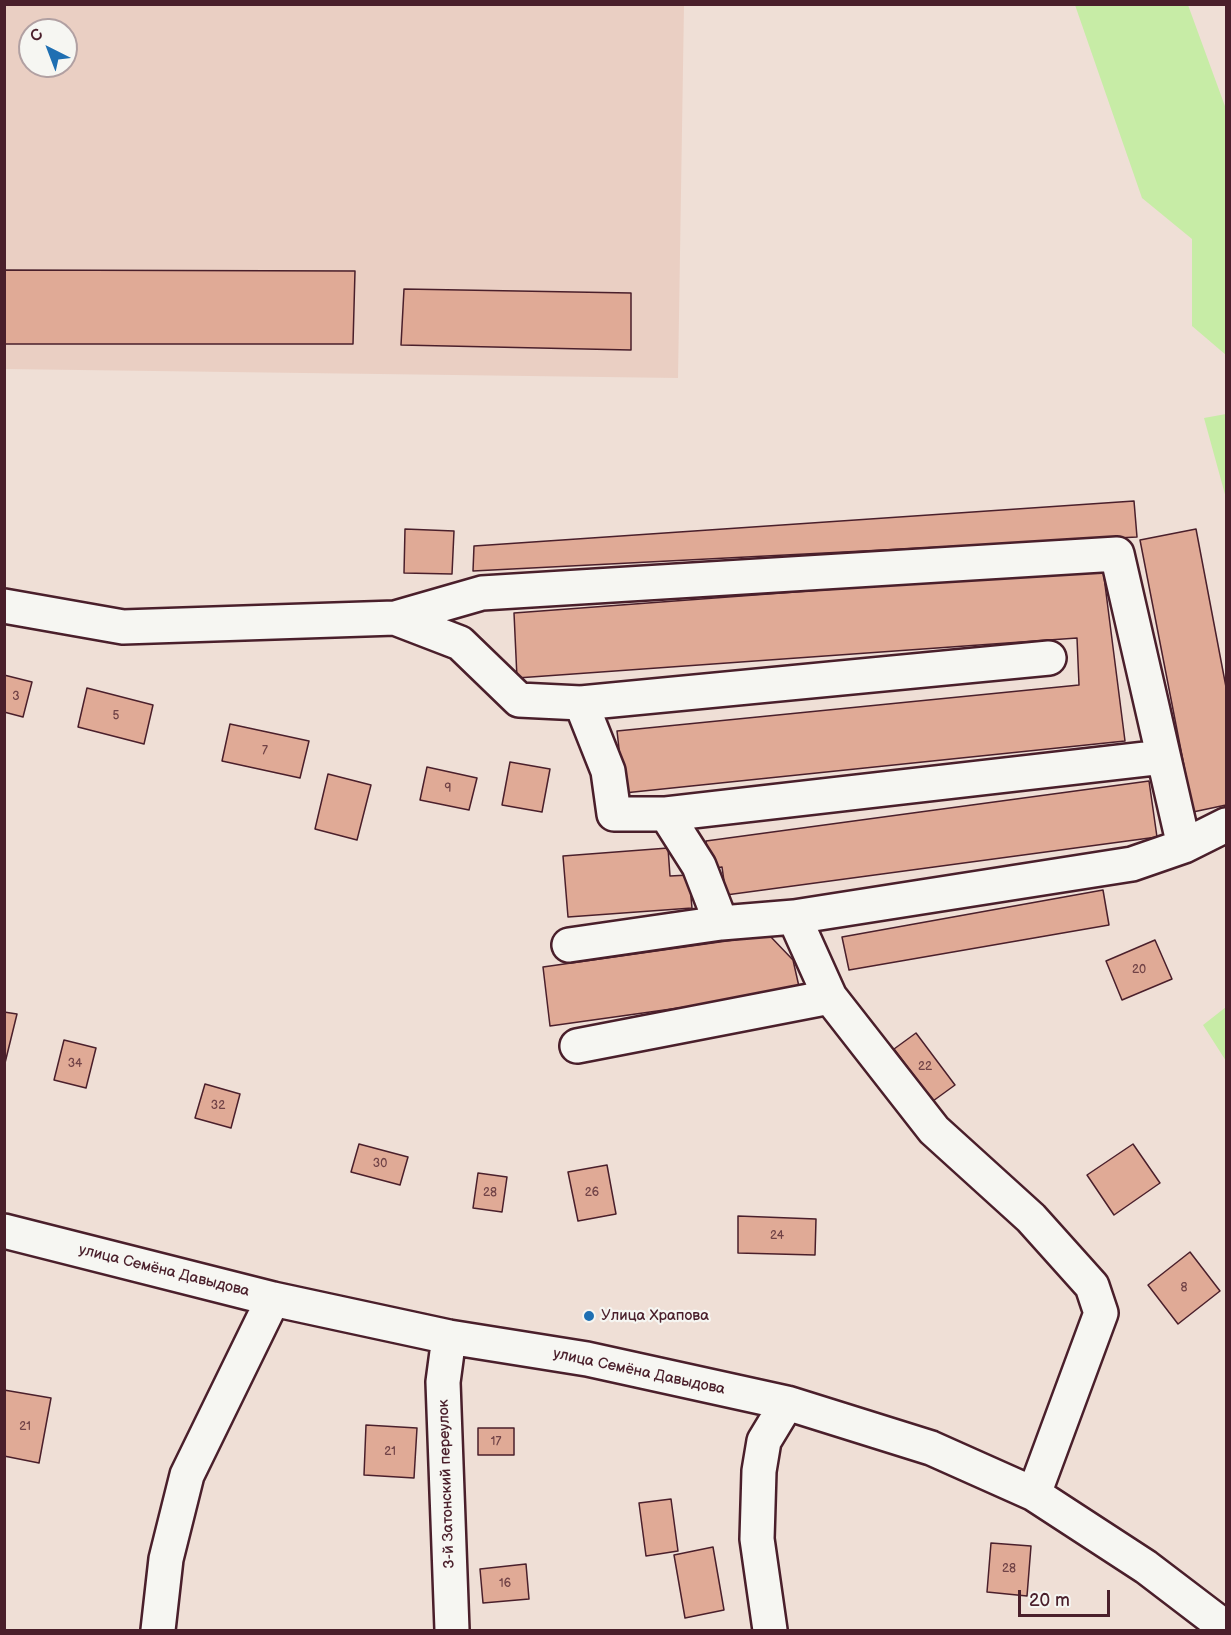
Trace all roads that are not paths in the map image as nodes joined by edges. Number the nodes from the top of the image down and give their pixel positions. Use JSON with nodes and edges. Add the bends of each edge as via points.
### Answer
{"nodes":[{"id":1,"x":4,"y":606,"type":"edge"},
{"id":2,"x":395,"y":618,"type":"junction"},
{"id":3,"x":1049,"y":658,"type":"dead end"},
{"id":4,"x":581,"y":703,"type":"junction"},
{"id":5,"x":1163,"y":757,"type":"junction"},
{"id":6,"x":666,"y":814,"type":"junction"},
{"id":7,"x":1227,"y":825,"type":"edge"},
{"id":8,"x":1184,"y":846,"type":"junction"},
{"id":9,"x":794,"y":917,"type":"junction"},
{"id":10,"x":722,"y":923,"type":"junction"},
{"id":11,"x":569,"y":945,"type":"dead end"},
{"id":12,"x":830,"y":998,"type":"junction"},
{"id":13,"x":577,"y":1046,"type":"dead end"},
{"id":14,"x":4,"y":1231,"type":"edge"},
{"id":15,"x":273,"y":1299,"type":"junction"},
{"id":16,"x":449,"y":1337,"type":"junction"},
{"id":17,"x":788,"y":1403,"type":"junction"},
{"id":18,"x":1034,"y":1494,"type":"junction"},
{"id":19,"x":1227,"y":1628,"type":"edge"},
{"id":20,"x":158,"y":1630,"type":"edge"},
{"id":21,"x":452,"y":1630,"type":"edge"},
{"id":22,"x":770,"y":1630,"type":"edge"}],
"edges":[{"from":1,"to":2,"type":"street","via":[[123,627]]},
{"from":2,"to":4,"type":"street","via":[[460,643],[519,700]]},
{"from":2,"to":5,"type":"street","via":[[482,593],[1117,554]]},
{"from":3,"to":4,"type":"street"},
{"from":4,"to":6,"type":"street","via":[[608,771],[614,813]]},
{"from":5,"to":6,"type":"street"},
{"from":5,"to":8,"type":"street"},
{"from":6,"to":10,"type":"street","via":[[699,866]]},
{"from":7,"to":8,"type":"street"},
{"from":8,"to":9,"type":"street","via":[[1132,864]]},
{"from":9,"to":10,"type":"street"},
{"from":9,"to":12,"type":"street"},
{"from":10,"to":11,"type":"street"},
{"from":12,"to":13,"type":"street"},
{"from":12,"to":18,"type":"street","via":[[934,1130],[1031,1218],[1092,1286],[1101,1313]]},
{"from":14,"to":15,"type":"street","name":"улица Семёна Давыдова"},
{"from":15,"to":16,"type":"street","name":"улица Семёна Давыдова"},
{"from":15,"to":20,"type":"street","via":[[188,1475],[166,1559]]},
{"from":16,"to":17,"type":"street","name":"улица Семёна Давыдова","via":[[587,1359]]},
{"from":16,"to":21,"type":"street","name":"3-й Затонский переулок","via":[[443,1382]]},
{"from":17,"to":18,"type":"street","name":"улица Семёна Давыдова","via":[[931,1448]]},
{"from":17,"to":22,"type":"street","via":[[764,1441],[759,1471],[757,1539]]},
{"from":18,"to":19,"type":"street","name":"улица Семёна Давыдова","via":[[1146,1567]]}]}
